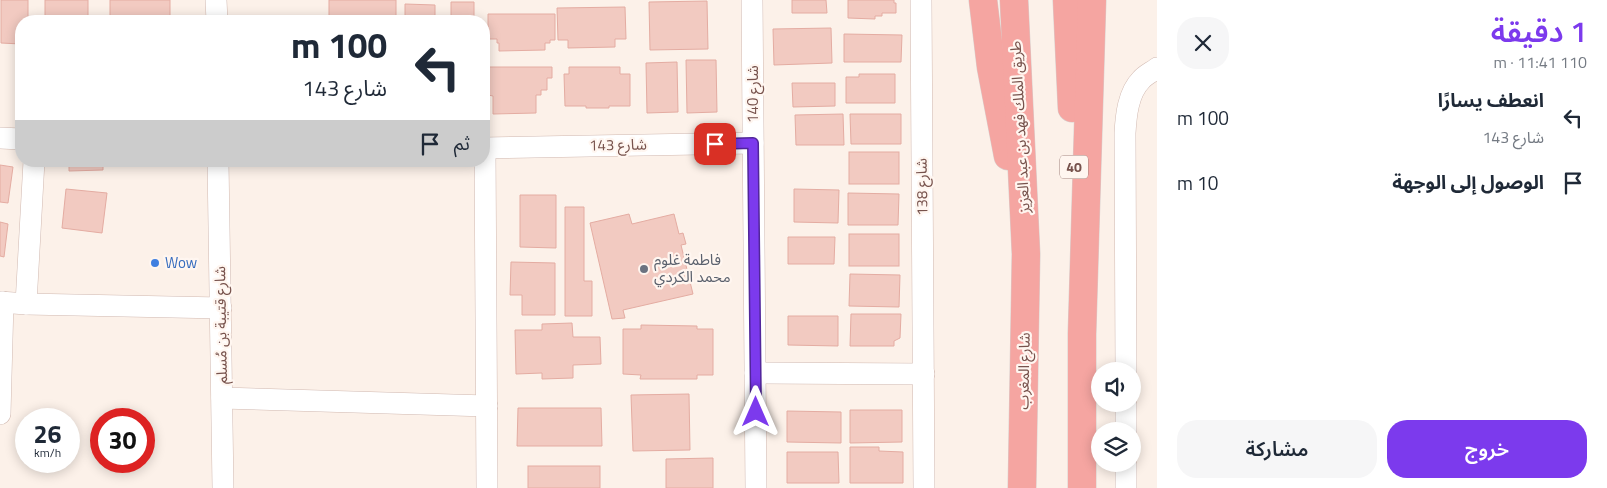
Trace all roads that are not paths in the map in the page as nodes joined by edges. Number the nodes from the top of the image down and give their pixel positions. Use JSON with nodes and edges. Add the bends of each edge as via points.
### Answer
{"nodes":[{"id":1,"x":216,"y":0,"type":"edge"},
{"id":2,"x":752,"y":0,"type":"edge"},
{"id":3,"x":921,"y":0,"type":"edge"},
{"id":4,"x":983,"y":0,"type":"edge"},
{"id":5,"x":1014,"y":0,"type":"edge"},
{"id":6,"x":1067,"y":0,"type":"edge"},
{"id":7,"x":1092,"y":0,"type":"edge"},
{"id":8,"x":216,"y":15,"type":"edge"},
{"id":9,"x":1157,"y":68,"type":"edge"},
{"id":10,"x":0,"y":138,"type":"edge"},
{"id":11,"x":15,"y":139,"type":"edge"},
{"id":12,"x":753,"y":143,"type":"junction"},
{"id":13,"x":490,"y":148,"type":"edge"},
{"id":14,"x":34,"y":167,"type":"edge"},
{"id":15,"x":218,"y":167,"type":"edge"},
{"id":16,"x":484,"y":167,"type":"edge"},
{"id":17,"x":1026,"y":254,"type":"junction"},
{"id":18,"x":1,"y":302,"type":"edge"},
{"id":19,"x":26,"y":304,"type":"junction"},
{"id":20,"x":220,"y":308,"type":"junction"},
{"id":21,"x":1082,"y":334,"type":"junction"},
{"id":22,"x":1126,"y":362,"type":"edge"},
{"id":23,"x":755,"y":373,"type":"junction"},
{"id":24,"x":924,"y":374,"type":"junction"},
{"id":25,"x":222,"y":398,"type":"junction"},
{"id":26,"x":487,"y":406,"type":"junction"},
{"id":27,"x":0,"y":414,"type":"edge"},
{"id":28,"x":1126,"y":472,"type":"edge"},
{"id":29,"x":223,"y":488,"type":"edge"},
{"id":30,"x":487,"y":488,"type":"edge"},
{"id":31,"x":756,"y":488,"type":"edge"},
{"id":32,"x":924,"y":488,"type":"edge"},
{"id":33,"x":1022,"y":488,"type":"edge"},
{"id":34,"x":1082,"y":488,"type":"edge"},
{"id":35,"x":1126,"y":488,"type":"edge"}],
"edges":[{"from":1,"to":8,"type":"street"},
{"from":2,"to":12,"type":"street","name":"شارع 140"},
{"from":3,"to":24,"type":"street","name":"شارع 138"},
{"from":4,"to":17,"type":"highway","via":[[991,67]]},
{"from":5,"to":17,"type":"highway","name":"طريق الملك فهد بن عبد العزيز"},
{"from":6,"to":21,"type":"highway","number":"40"},
{"from":7,"to":21,"type":"highway"},
{"from":9,"to":22,"type":"street","via":[[1140,80],[1126,114]]},
{"from":10,"to":11,"type":"street"},
{"from":12,"to":13,"type":"street","name":"شارع 143"},
{"from":12,"to":23,"type":"street","name":"شارع 140"},
{"from":14,"to":19,"type":"street"},
{"from":15,"to":20,"type":"street","name":"شارع قتيبة بن مُسلم"},
{"from":16,"to":26,"type":"street"},
{"from":17,"to":33,"type":"highway","name":"شارع المغرب"},
{"from":18,"to":19,"type":"street"},
{"from":18,"to":27,"type":"street"},
{"from":19,"to":20,"type":"street"},
{"from":20,"to":25,"type":"street","name":"شارع قتيبة بن مُسلم"},
{"from":21,"to":34,"type":"highway","number":"40"},
{"from":23,"to":24,"type":"street"},
{"from":23,"to":31,"type":"street","name":"شارع 140"},
{"from":24,"to":32,"type":"street","name":"شارع 138"},
{"from":25,"to":26,"type":"street"},
{"from":25,"to":29,"type":"street","name":"شارع قتيبة بن مُسلم"},
{"from":26,"to":30,"type":"street"},
{"from":28,"to":35,"type":"street"}]}
